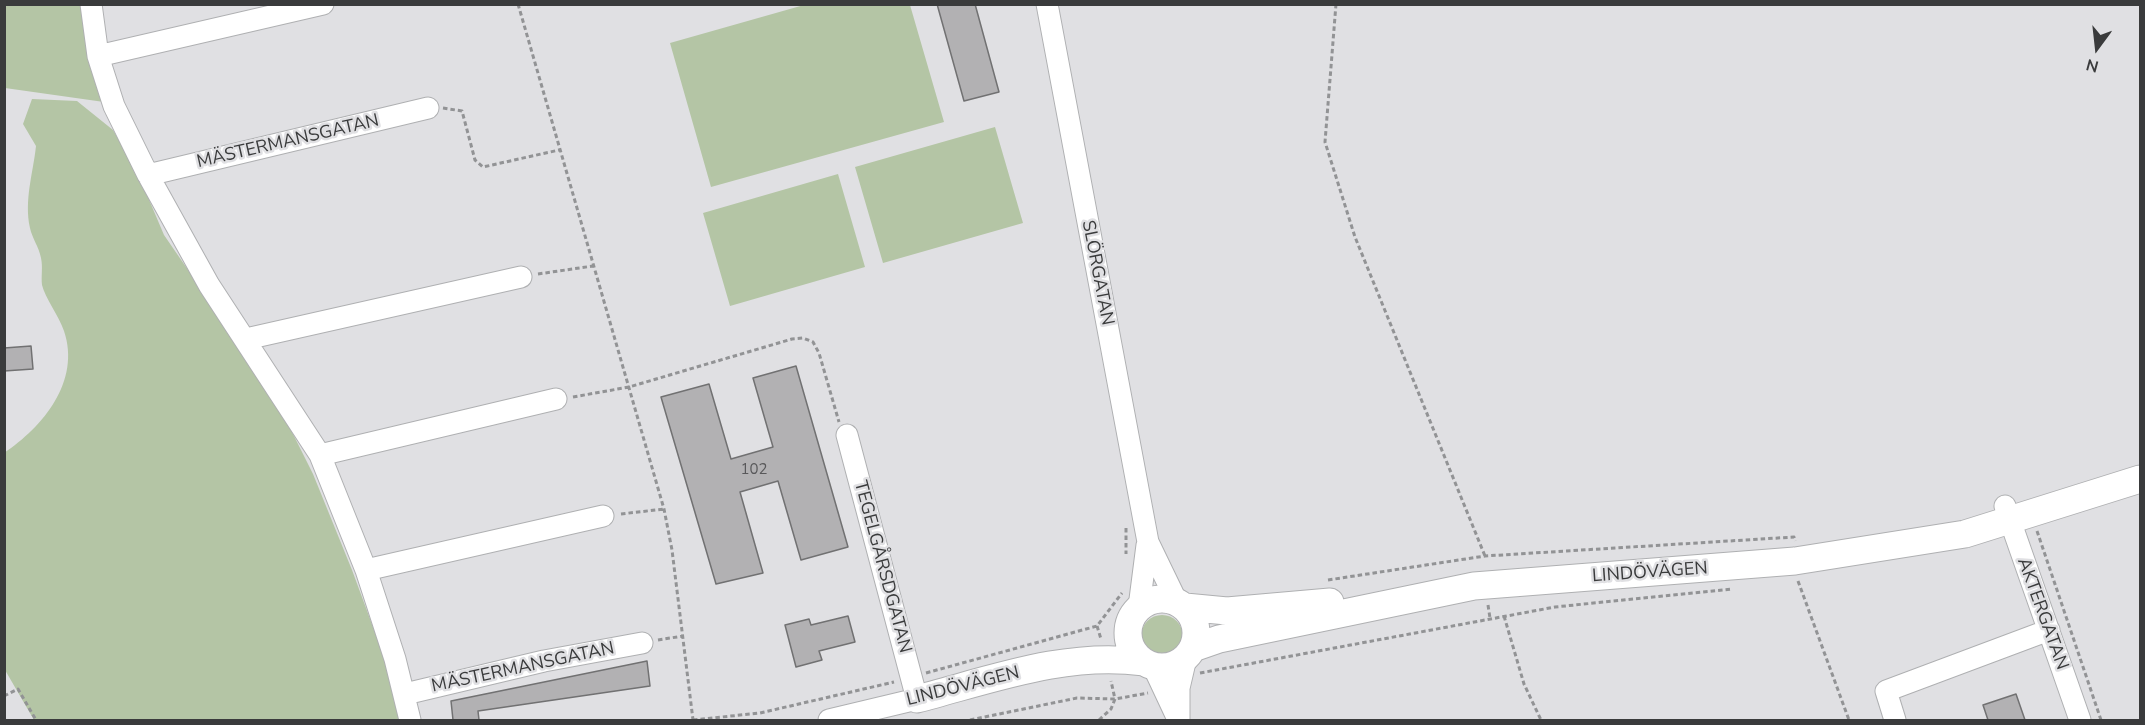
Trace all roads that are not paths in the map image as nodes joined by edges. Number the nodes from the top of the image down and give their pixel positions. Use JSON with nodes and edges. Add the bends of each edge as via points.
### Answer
{"nodes":[{"id":1,"x":91,"y":4,"type":"edge"},
{"id":2,"x":323,"y":4,"type":"edge"},
{"id":3,"x":1047,"y":4,"type":"edge"},
{"id":4,"x":98,"y":56,"type":"junction"},
{"id":5,"x":428,"y":108,"type":"road end"},
{"id":6,"x":148,"y":175,"type":"junction"},
{"id":7,"x":521,"y":277,"type":"road end"},
{"id":8,"x":246,"y":339,"type":"junction"},
{"id":9,"x":556,"y":399,"type":"road end"},
{"id":10,"x":847,"y":435,"type":"road end"},
{"id":11,"x":320,"y":454,"type":"junction"},
{"id":12,"x":2140,"y":463,"type":"edge"},
{"id":13,"x":2140,"y":479,"type":"edge"},
{"id":14,"x":603,"y":516,"type":"road end"},
{"id":15,"x":2010,"y":521,"type":"junction"},
{"id":16,"x":1148,"y":542,"type":"junction"},
{"id":17,"x":366,"y":570,"type":"junction"},
{"id":18,"x":1433,"y":593,"type":"junction"},
{"id":19,"x":1181,"y":605,"type":"junction"},
{"id":20,"x":1134,"y":616,"type":"junction"},
{"id":21,"x":2049,"y":630,"type":"junction"},
{"id":22,"x":642,"y":644,"type":"road end"},
{"id":23,"x":1189,"y":653,"type":"junction"},
{"id":24,"x":1062,"y":662,"type":"junction"},
{"id":25,"x":1148,"y":664,"type":"junction"},
{"id":26,"x":1172,"y":689,"type":"junction"},
{"id":27,"x":405,"y":694,"type":"junction"},
{"id":28,"x":917,"y":699,"type":"junction"},
{"id":29,"x":410,"y":720,"type":"edge"},
{"id":30,"x":829,"y":720,"type":"edge"},
{"id":31,"x":1179,"y":720,"type":"edge"},
{"id":32,"x":1896,"y":720,"type":"edge"},
{"id":33,"x":2080,"y":720,"type":"edge"}],
"edges":[{"from":1,"to":4,"type":"street"},
{"from":2,"to":4,"type":"street"},
{"from":3,"to":16,"type":"street","name":"SLÖRGATAN"},
{"from":4,"to":6,"type":"street","via":[[114,106]]},
{"from":5,"to":6,"type":"street","name":"MÄSTERMANSGATAN"},
{"from":6,"to":8,"type":"street","via":[[209,285]]},
{"from":7,"to":8,"type":"street"},
{"from":8,"to":11,"type":"street"},
{"from":9,"to":11,"type":"street"},
{"from":10,"to":28,"type":"street","name":"TEGELGÅRSDGATAN"},
{"from":11,"to":17,"type":"street"},
{"from":12,"to":15,"type":"main road","name":"LINDÖVÄGEN"},
{"from":13,"to":15,"type":"main road","name":"LINDÖVÄGEN"},
{"from":14,"to":17,"type":"street"},
{"from":15,"to":18,"type":"main road","name":"LINDÖVÄGEN","via":[[1965,534],[1795,561],[1486,585]]},
{"from":15,"to":21,"type":"street","name":"AKTERGATAN"},
{"from":16,"to":19,"type":"street","name":"SLÖRGATAN"},
{"from":16,"to":20,"type":"street","name":"SLÖRGATAN"},
{"from":17,"to":27,"type":"street"},
{"from":18,"to":19,"type":"main road","name":"LINDÖVÄGEN","via":[[1227,611]]},
{"from":18,"to":23,"type":"main road","name":"LINDÖVÄGEN","via":[[1219,639]]},
{"from":19,"to":20,"type":"main road","via":[[1157,599]]},
{"from":19,"to":23,"type":"main road","via":[[1196,627]]},
{"from":20,"to":24,"type":"main road","name":"LINDÖVÄGEN"},
{"from":20,"to":25,"type":"main road","via":[[1129,644]]},
{"from":21,"to":32,"type":"street","via":[[1886,691]]},
{"from":21,"to":33,"type":"street","name":"AKTERGATAN"},
{"from":22,"to":27,"type":"street","name":"MÄSTERMANSGATAN","via":[[544,661]]},
{"from":23,"to":25,"type":"main road","via":[[1176,664]]},
{"from":23,"to":26,"type":"street"},
{"from":24,"to":25,"type":"main road","name":"LINDÖVÄGEN","via":[[1105,658]]},
{"from":24,"to":28,"type":"main road","name":"LINDÖVÄGEN"},
{"from":25,"to":26,"type":"street"},
{"from":26,"to":31,"type":"street"},
{"from":27,"to":29,"type":"street"},
{"from":28,"to":30,"type":"street","name":"LINDÖVÄGEN"}]}
